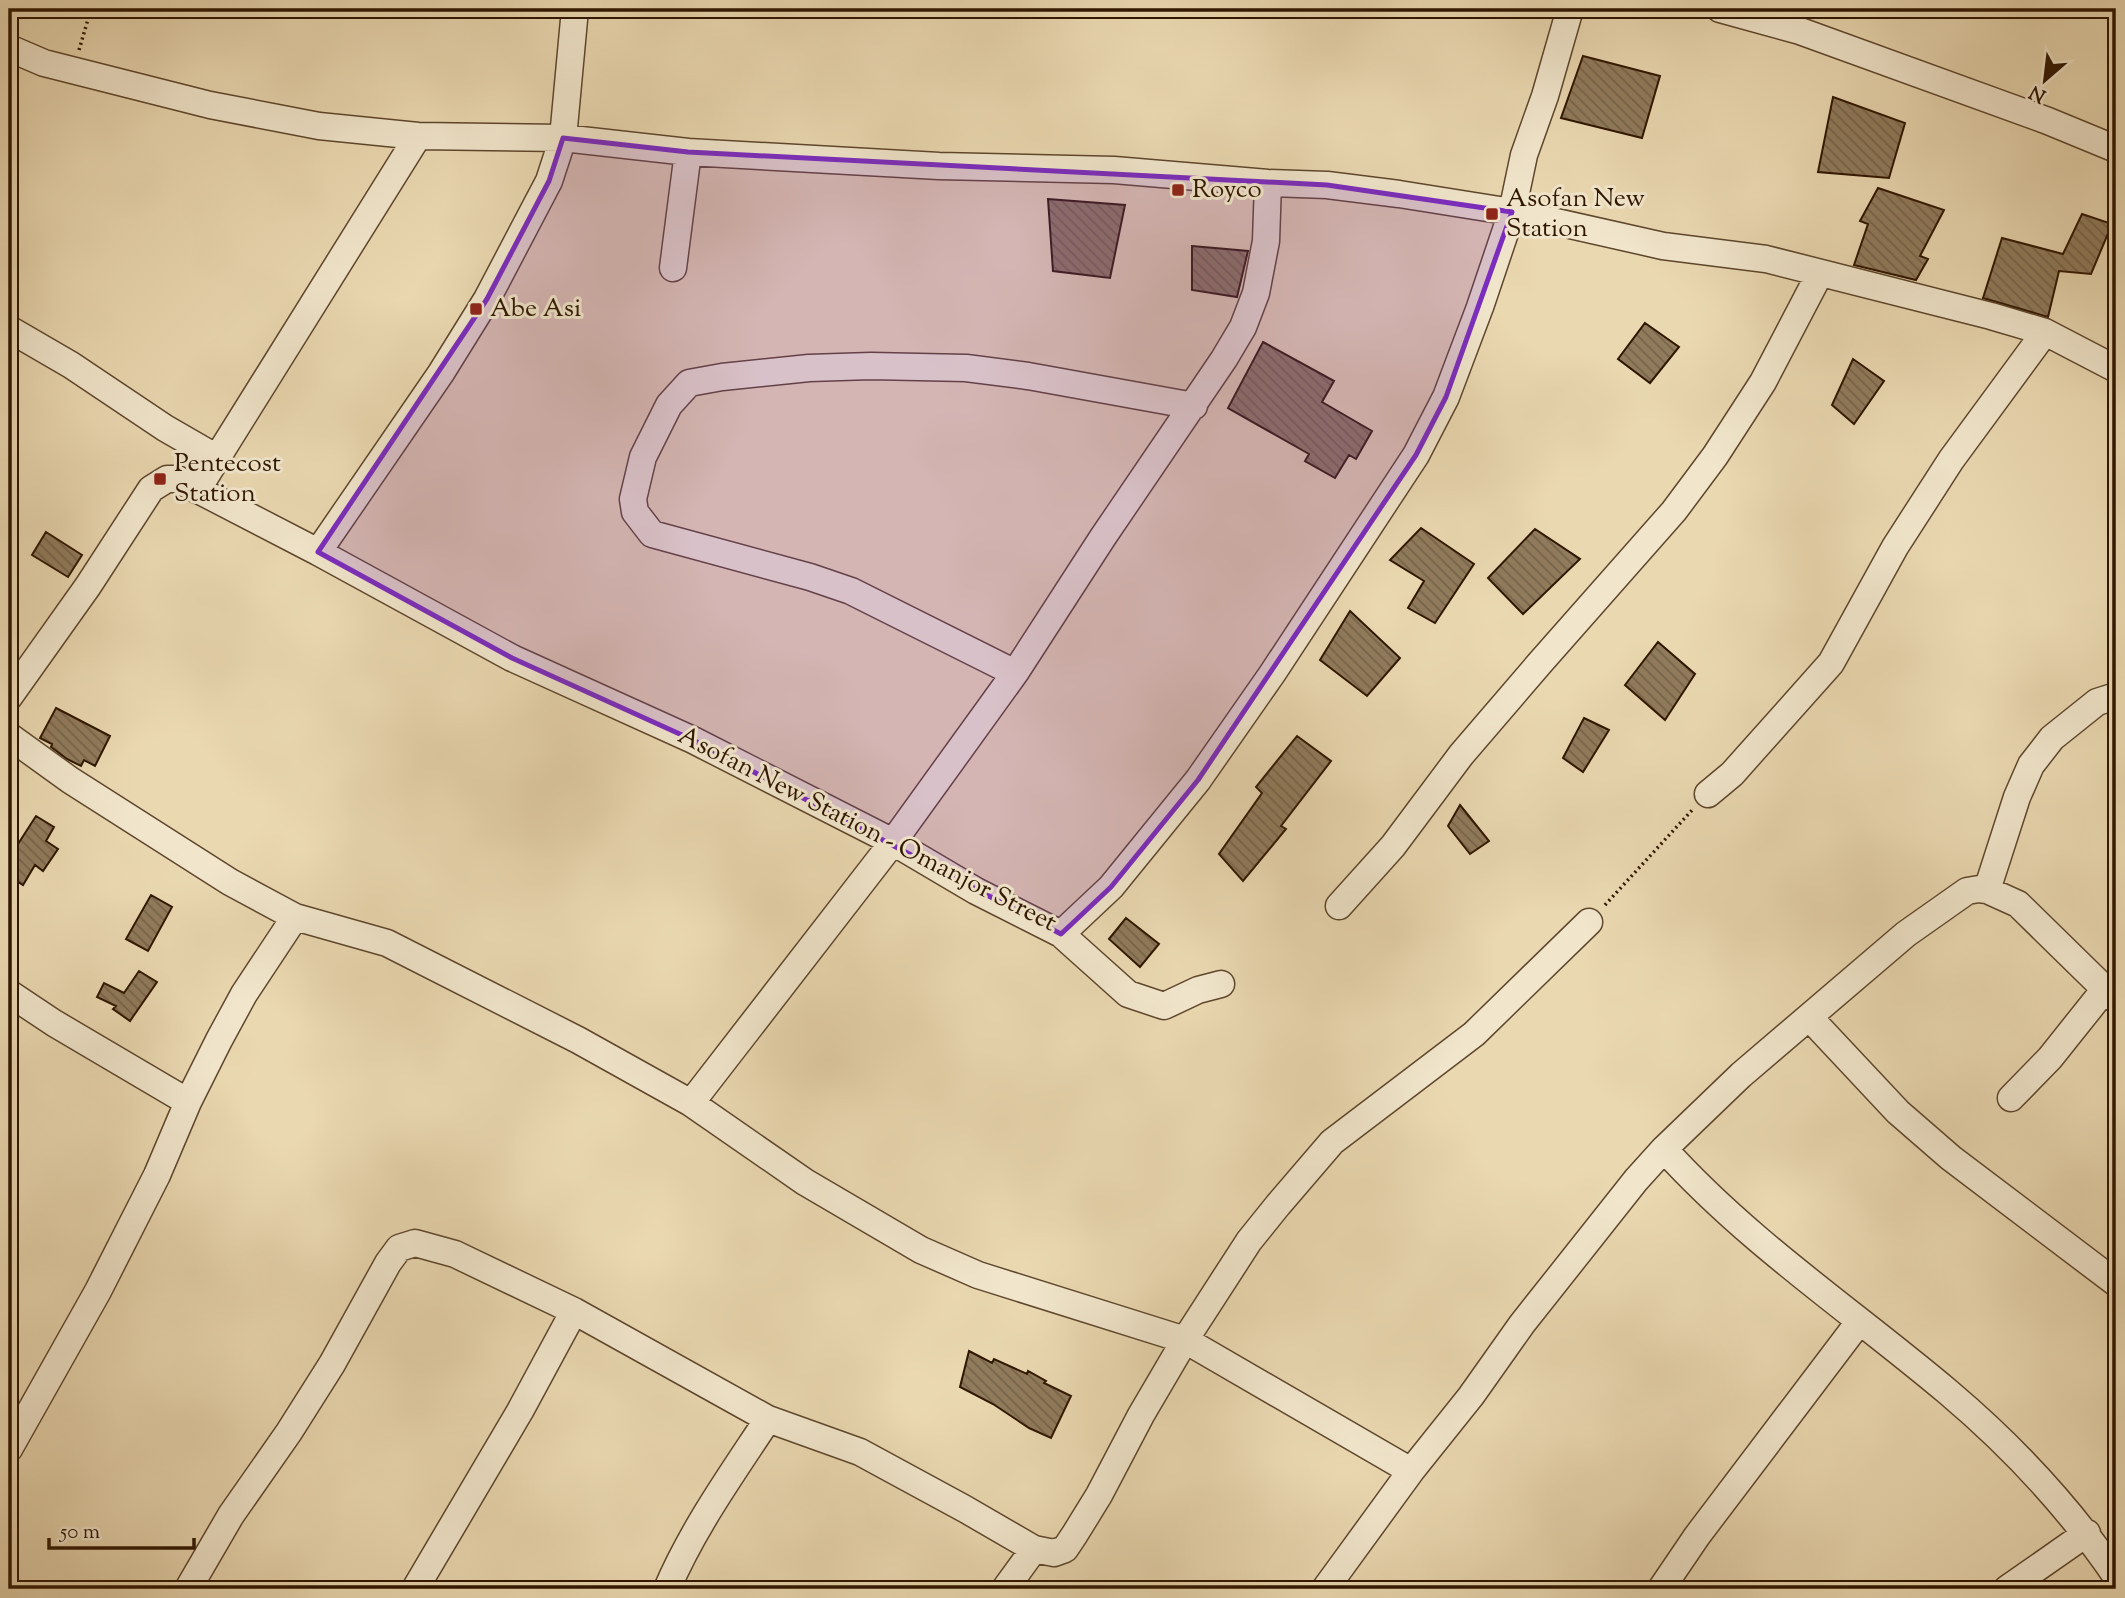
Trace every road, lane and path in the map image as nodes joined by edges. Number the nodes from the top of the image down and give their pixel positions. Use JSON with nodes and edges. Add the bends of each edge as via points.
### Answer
{"nodes":[{"id":1,"x":91,"y":9,"type":"edge"},
{"id":2,"x":575,"y":9,"type":"edge"},
{"id":3,"x":1570,"y":9,"type":"edge"},
{"id":4,"x":1720,"y":9,"type":"edge"},
{"id":5,"x":9,"y":48,"type":"edge"},
{"id":6,"x":73,"y":70,"type":"junction"},
{"id":7,"x":418,"y":136,"type":"junction"},
{"id":8,"x":563,"y":138,"type":"junction"},
{"id":9,"x":2116,"y":149,"type":"edge"},
{"id":10,"x":688,"y":152,"type":"junction"},
{"id":11,"x":1268,"y":183,"type":"junction"},
{"id":12,"x":1512,"y":212,"type":"junction"},
{"id":13,"x":673,"y":268,"type":"dead end"},
{"id":14,"x":1820,"y":273,"type":"junction"},
{"id":15,"x":2045,"y":332,"type":"junction"},
{"id":16,"x":14,"y":342,"type":"edge"},
{"id":17,"x":2116,"y":369,"type":"edge"},
{"id":18,"x":1194,"y":406,"type":"junction"},
{"id":19,"x":217,"y":458,"type":"junction"},
{"id":20,"x":197,"y":490,"type":"junction"},
{"id":21,"x":318,"y":552,"type":"junction"},
{"id":22,"x":1015,"y":673,"type":"junction"},
{"id":23,"x":2116,"y":696,"type":"edge"},
{"id":24,"x":9,"y":697,"type":"edge"},
{"id":25,"x":9,"y":736,"type":"edge"},
{"id":26,"x":1708,"y":794,"type":"joint"},
{"id":27,"x":893,"y":842,"type":"junction"},
{"id":28,"x":1987,"y":890,"type":"junction"},
{"id":29,"x":1339,"y":906,"type":"dead end"},
{"id":30,"x":295,"y":917,"type":"junction"},
{"id":31,"x":1589,"y":922,"type":"joint"},
{"id":32,"x":1061,"y":934,"type":"junction"},
{"id":33,"x":1221,"y":984,"type":"dead end"},
{"id":34,"x":9,"y":993,"type":"edge"},
{"id":35,"x":2110,"y":995,"type":"edge"},
{"id":36,"x":1809,"y":1017,"type":"junction"},
{"id":37,"x":2011,"y":1098,"type":"dead end"},
{"id":38,"x":187,"y":1102,"type":"junction"},
{"id":39,"x":691,"y":1103,"type":"junction"},
{"id":40,"x":1664,"y":1149,"type":"junction"},
{"id":41,"x":2116,"y":1283,"type":"edge"},
{"id":42,"x":574,"y":1311,"type":"junction"},
{"id":43,"x":1859,"y":1322,"type":"junction"},
{"id":44,"x":1185,"y":1340,"type":"junction"},
{"id":45,"x":768,"y":1419,"type":"junction"},
{"id":46,"x":9,"y":1449,"type":"edge"},
{"id":47,"x":1411,"y":1471,"type":"junction"},
{"id":48,"x":2087,"y":1533,"type":"junction"},
{"id":49,"x":1034,"y":1549,"type":"junction"},
{"id":50,"x":2116,"y":1576,"type":"edge"},
{"id":51,"x":188,"y":1589,"type":"edge"},
{"id":52,"x":415,"y":1589,"type":"edge"},
{"id":53,"x":667,"y":1589,"type":"edge"},
{"id":54,"x":1005,"y":1589,"type":"edge"},
{"id":55,"x":1325,"y":1589,"type":"edge"},
{"id":56,"x":1661,"y":1589,"type":"edge"},
{"id":57,"x":2007,"y":1589,"type":"edge"}],
"edges":[{"from":1,"to":6,"type":"path"},
{"from":2,"to":8,"type":"street"},
{"from":3,"to":12,"type":"street","name":"Asofan New Station - Omanjor Street","via":[[1524,155]]},
{"from":4,"to":9,"type":"street","via":[[1800,31]]},
{"from":5,"to":6,"type":"street"},
{"from":6,"to":7,"type":"street","via":[[305,124]]},
{"from":7,"to":8,"type":"street"},
{"from":7,"to":19,"type":"street"},
{"from":8,"to":10,"type":"street"},
{"from":8,"to":21,"type":"street","via":[[549,181],[487,299]]},
{"from":10,"to":11,"type":"street","via":[[1114,170]]},
{"from":10,"to":13,"type":"street"},
{"from":11,"to":12,"type":"street","via":[[1339,186]]},
{"from":11,"to":18,"type":"street","via":[[1266,241],[1256,293],[1242,327]]},
{"from":12,"to":14,"type":"street","via":[[1663,246],[1766,259]]},
{"from":12,"to":32,"type":"street","name":"Asofan New Station - Omanjor Street","via":[[1451,386],[1416,454],[1198,780],[1111,887]]},
{"from":14,"to":15,"type":"street"},
{"from":14,"to":29,"type":"street","via":[[1763,382],[1674,511],[1461,755],[1393,846]]},
{"from":15,"to":17,"type":"street"},
{"from":15,"to":26,"type":"street","via":[[1944,471],[1895,547],[1831,663],[1732,775]]},
{"from":16,"to":19,"type":"street","via":[[71,365]]},
{"from":18,"to":22,"type":"street"},
{"from":18,"to":22,"type":"street","via":[[1028,376],[871,366],[700,381],[690,383],[669,405],[643,457],[633,499],[635,512],[652,534],[851,591]]},
{"from":19,"to":20,"type":"street"},
{"from":20,"to":21,"type":"street","name":"Asofan New Station - Omanjor Street"},
{"from":20,"to":24,"type":"street","name":"Asofan New Station - Omanjor Street","via":[[167,478],[151,489]]},
{"from":21,"to":27,"type":"street","name":"Asofan New Station - Omanjor Street","via":[[512,658],[693,740]]},
{"from":22,"to":27,"type":"street"},
{"from":23,"to":28,"type":"street","via":[[2097,702],[2052,738],[2031,765]]},
{"from":25,"to":30,"type":"street","via":[[230,882]]},
{"from":26,"to":31,"type":"path"},
{"from":27,"to":32,"type":"street","name":"Asofan New Station - Omanjor Street"},
{"from":27,"to":39,"type":"street"},
{"from":28,"to":35,"type":"street","via":[[2018,904]]},
{"from":28,"to":36,"type":"street","via":[[1967,891],[1938,911]]},
{"from":30,"to":38,"type":"street","via":[[244,994]]},
{"from":30,"to":39,"type":"street","via":[[387,943]]},
{"from":31,"to":44,"type":"street","via":[[1474,1034],[1332,1142],[1250,1241]]},
{"from":32,"to":33,"type":"street","via":[[1128,994],[1164,1006]]},
{"from":34,"to":38,"type":"street"},
{"from":35,"to":37,"type":"street"},
{"from":36,"to":40,"type":"street"},
{"from":36,"to":41,"type":"street","via":[[1898,1112],[1951,1158]]},
{"from":38,"to":46,"type":"street","via":[[157,1174],[98,1291]]},
{"from":39,"to":44,"type":"street","via":[[805,1182],[921,1250],[978,1275]]},
{"from":40,"to":43,"type":"street","via":[[1709,1196]]},
{"from":40,"to":47,"type":"street","via":[[1607,1214]]},
{"from":42,"to":45,"type":"street"},
{"from":42,"to":51,"type":"street","via":[[455,1254],[415,1243],[399,1248],[332,1364],[231,1515]]},
{"from":42,"to":52,"type":"street"},
{"from":43,"to":48,"type":"street","via":[[1951,1394],[2046,1485]]},
{"from":43,"to":56,"type":"street"},
{"from":44,"to":47,"type":"street"},
{"from":44,"to":49,"type":"street","via":[[1065,1549],[1054,1553]]},
{"from":45,"to":49,"type":"street","via":[[860,1452]]},
{"from":45,"to":53,"type":"street","via":[[703,1517]]},
{"from":47,"to":55,"type":"street"},
{"from":48,"to":50,"type":"street"},
{"from":48,"to":57,"type":"street"},
{"from":49,"to":54,"type":"street"}]}
